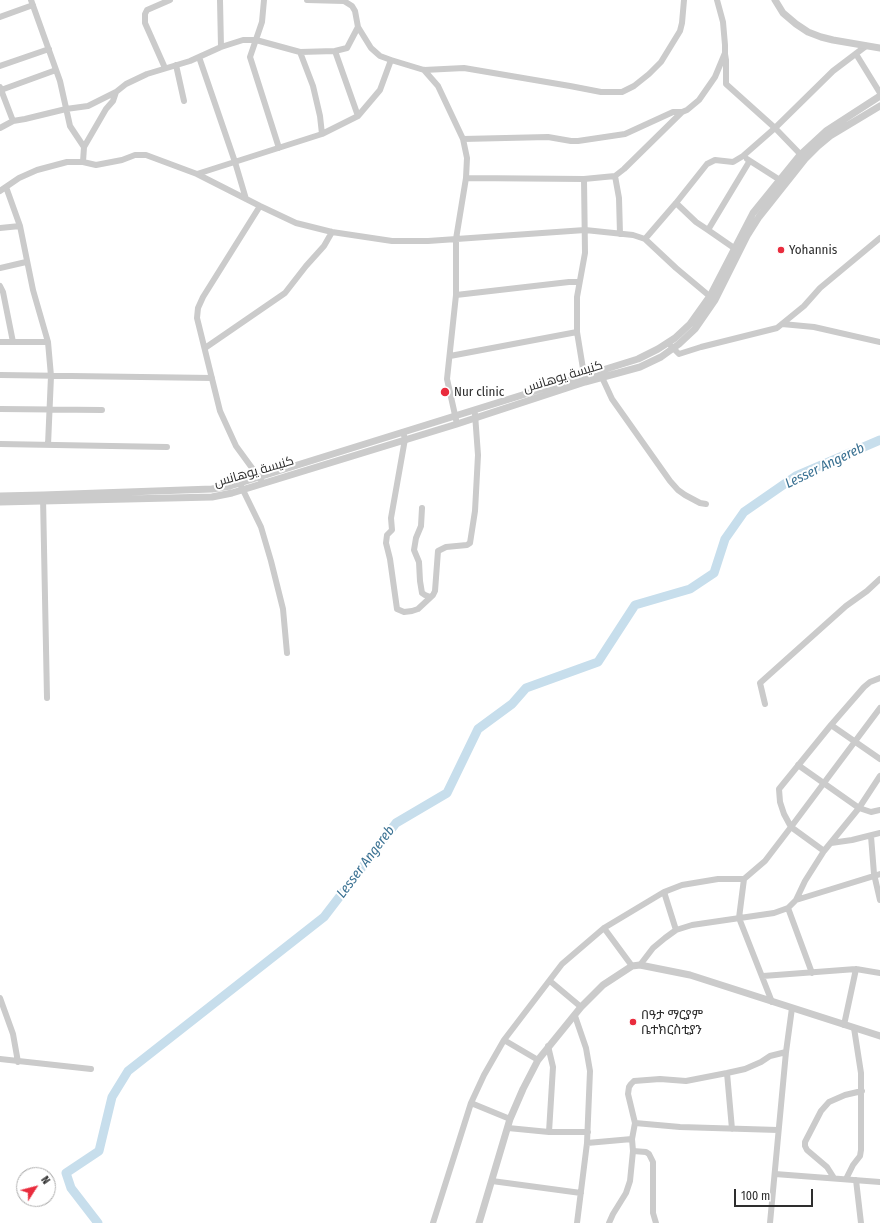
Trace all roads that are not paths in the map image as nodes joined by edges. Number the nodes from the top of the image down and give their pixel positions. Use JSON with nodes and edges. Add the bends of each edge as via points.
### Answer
{"nodes":[{"id":1,"x":170,"y":0,"type":"edge"},
{"id":2,"x":220,"y":0,"type":"edge"},
{"id":3,"x":264,"y":0,"type":"edge"},
{"id":4,"x":307,"y":0,"type":"edge"},
{"id":5,"x":684,"y":0,"type":"edge"},
{"id":6,"x":717,"y":0,"type":"edge"},
{"id":7,"x":775,"y":0,"type":"edge"},
{"id":8,"x":32,"y":2,"type":"edge"},
{"id":9,"x":0,"y":17,"type":"edge"},
{"id":10,"x":358,"y":28,"type":"junction"},
{"id":11,"x":256,"y":40,"type":"junction"},
{"id":12,"x":866,"y":46,"type":"junction"},
{"id":13,"x":221,"y":47,"type":"junction"},
{"id":14,"x":880,"y":48,"type":"edge"},
{"id":15,"x":48,"y":49,"type":"junction"},
{"id":16,"x":335,"y":51,"type":"junction"},
{"id":17,"x":300,"y":52,"type":"junction"},
{"id":18,"x":725,"y":53,"type":"junction"},
{"id":19,"x":856,"y":54,"type":"junction"},
{"id":20,"x":199,"y":58,"type":"junction"},
{"id":21,"x":391,"y":60,"type":"junction"},
{"id":22,"x":176,"y":65,"type":"junction"},
{"id":23,"x":0,"y":66,"type":"edge"},
{"id":24,"x":165,"y":68,"type":"junction"},
{"id":25,"x":56,"y":70,"type":"junction"},
{"id":26,"x":424,"y":70,"type":"junction"},
{"id":27,"x":1,"y":89,"type":"edge"},
{"id":28,"x":116,"y":92,"type":"junction"},
{"id":29,"x":880,"y":94,"type":"edge"},
{"id":30,"x":184,"y":101,"type":"dead end"},
{"id":31,"x":880,"y":106,"type":"edge"},
{"id":32,"x":66,"y":109,"type":"junction"},
{"id":33,"x":682,"y":112,"type":"junction"},
{"id":34,"x":358,"y":116,"type":"junction"},
{"id":35,"x":850,"y":119,"type":"junction"},
{"id":36,"x":13,"y":121,"type":"junction"},
{"id":37,"x":0,"y":128,"type":"edge"},
{"id":38,"x":775,"y":128,"type":"junction"},
{"id":39,"x":322,"y":134,"type":"junction"},
{"id":40,"x":463,"y":139,"type":"junction"},
{"id":41,"x":84,"y":147,"type":"junction"},
{"id":42,"x":279,"y":148,"type":"junction"},
{"id":43,"x":742,"y":156,"type":"junction"},
{"id":44,"x":803,"y":157,"type":"junction"},
{"id":45,"x":83,"y":162,"type":"junction"},
{"id":46,"x":235,"y":162,"type":"junction"},
{"id":47,"x":749,"y":162,"type":"junction"},
{"id":48,"x":197,"y":174,"type":"junction"},
{"id":49,"x":615,"y":176,"type":"junction"},
{"id":50,"x":466,"y":178,"type":"junction"},
{"id":51,"x":584,"y":179,"type":"junction"},
{"id":52,"x":783,"y":182,"type":"junction"},
{"id":53,"x":6,"y":187,"type":"junction"},
{"id":54,"x":0,"y":191,"type":"edge"},
{"id":55,"x":246,"y":199,"type":"junction"},
{"id":56,"x":676,"y":204,"type":"junction"},
{"id":57,"x":260,"y":206,"type":"junction"},
{"id":58,"x":20,"y":226,"type":"junction"},
{"id":59,"x":0,"y":228,"type":"edge"},
{"id":60,"x":584,"y":230,"type":"junction"},
{"id":61,"x":708,"y":230,"type":"junction"},
{"id":62,"x":332,"y":232,"type":"junction"},
{"id":63,"x":620,"y":234,"type":"junction"},
{"id":64,"x":880,"y":238,"type":"edge"},
{"id":65,"x":456,"y":239,"type":"junction"},
{"id":66,"x":645,"y":239,"type":"junction"},
{"id":67,"x":734,"y":248,"type":"junction"},
{"id":68,"x":26,"y":262,"type":"junction"},
{"id":69,"x":0,"y":268,"type":"edge"},
{"id":70,"x":579,"y":282,"type":"junction"},
{"id":71,"x":0,"y":286,"type":"edge"},
{"id":72,"x":456,"y":295,"type":"junction"},
{"id":73,"x":712,"y":298,"type":"junction"},
{"id":74,"x":782,"y":324,"type":"junction"},
{"id":75,"x":577,"y":332,"type":"junction"},
{"id":76,"x":0,"y":342,"type":"edge"},
{"id":77,"x":13,"y":342,"type":"junction"},
{"id":78,"x":48,"y":342,"type":"junction"},
{"id":79,"x":880,"y":342,"type":"edge"},
{"id":80,"x":671,"y":345,"type":"junction"},
{"id":81,"x":205,"y":348,"type":"junction"},
{"id":82,"x":450,"y":356,"type":"junction"},
{"id":83,"x":0,"y":374,"type":"edge"},
{"id":84,"x":600,"y":374,"type":"junction"},
{"id":85,"x":51,"y":376,"type":"junction"},
{"id":86,"x":212,"y":378,"type":"junction"},
{"id":87,"x":584,"y":379,"type":"junction"},
{"id":88,"x":0,"y":408,"type":"edge"},
{"id":89,"x":49,"y":409,"type":"junction"},
{"id":90,"x":475,"y":409,"type":"junction"},
{"id":91,"x":102,"y":410,"type":"dead end"},
{"id":92,"x":455,"y":416,"type":"junction"},
{"id":93,"x":475,"y":418,"type":"junction"},
{"id":94,"x":457,"y":424,"type":"junction"},
{"id":95,"x":404,"y":436,"type":"junction"},
{"id":96,"x":0,"y":444,"type":"edge"},
{"id":97,"x":48,"y":446,"type":"junction"},
{"id":98,"x":167,"y":447,"type":"dead end"},
{"id":99,"x":258,"y":477,"type":"junction"},
{"id":100,"x":263,"y":483,"type":"junction"},
{"id":101,"x":241,"y":486,"type":"junction"},
{"id":102,"x":0,"y":496,"type":"edge"},
{"id":103,"x":43,"y":499,"type":"junction"},
{"id":104,"x":0,"y":502,"type":"edge"},
{"id":105,"x":706,"y":504,"type":"dead end"},
{"id":106,"x":422,"y":508,"type":"dead end"},
{"id":107,"x":880,"y":579,"type":"edge"},
{"id":108,"x":430,"y":597,"type":"junction"},
{"id":109,"x":287,"y":653,"type":"dead end"},
{"id":110,"x":880,"y":678,"type":"edge"},
{"id":111,"x":47,"y":698,"type":"dead end"},
{"id":112,"x":765,"y":704,"type":"dead end"},
{"id":113,"x":880,"y":708,"type":"edge"},
{"id":114,"x":831,"y":725,"type":"junction"},
{"id":115,"x":855,"y":742,"type":"junction"},
{"id":116,"x":880,"y":759,"type":"edge"},
{"id":117,"x":798,"y":765,"type":"junction"},
{"id":118,"x":880,"y":776,"type":"edge"},
{"id":119,"x":824,"y":783,"type":"junction"},
{"id":120,"x":859,"y":808,"type":"junction"},
{"id":121,"x":880,"y":810,"type":"edge"},
{"id":122,"x":791,"y":827,"type":"junction"},
{"id":123,"x":880,"y":833,"type":"edge"},
{"id":124,"x":871,"y":836,"type":"junction"},
{"id":125,"x":831,"y":843,"type":"junction"},
{"id":126,"x":824,"y":851,"type":"junction"},
{"id":127,"x":877,"y":874,"type":"edge"},
{"id":128,"x":744,"y":879,"type":"junction"},
{"id":129,"x":664,"y":892,"type":"junction"},
{"id":130,"x":796,"y":900,"type":"junction"},
{"id":131,"x":880,"y":900,"type":"edge"},
{"id":132,"x":788,"y":908,"type":"junction"},
{"id":133,"x":739,"y":918,"type":"junction"},
{"id":134,"x":604,"y":928,"type":"junction"},
{"id":135,"x":676,"y":930,"type":"junction"},
{"id":136,"x":640,"y":965,"type":"junction"},
{"id":137,"x":632,"y":966,"type":"junction"},
{"id":138,"x":856,"y":969,"type":"junction"},
{"id":139,"x":812,"y":973,"type":"junction"},
{"id":140,"x":880,"y":973,"type":"edge"},
{"id":141,"x":763,"y":976,"type":"junction"},
{"id":142,"x":550,"y":981,"type":"junction"},
{"id":143,"x":0,"y":998,"type":"edge"},
{"id":144,"x":772,"y":1002,"type":"junction"},
{"id":145,"x":581,"y":1007,"type":"junction"},
{"id":146,"x":792,"y":1008,"type":"junction"},
{"id":147,"x":575,"y":1016,"type":"junction"},
{"id":148,"x":844,"y":1025,"type":"junction"},
{"id":149,"x":854,"y":1028,"type":"junction"},
{"id":150,"x":880,"y":1036,"type":"edge"},
{"id":151,"x":504,"y":1040,"type":"junction"},
{"id":152,"x":548,"y":1046,"type":"junction"},
{"id":153,"x":786,"y":1052,"type":"junction"},
{"id":154,"x":0,"y":1059,"type":"edge"},
{"id":155,"x":538,"y":1060,"type":"junction"},
{"id":156,"x":18,"y":1062,"type":"junction"},
{"id":157,"x":91,"y":1069,"type":"dead end"},
{"id":158,"x":727,"y":1074,"type":"junction"},
{"id":159,"x":862,"y":1091,"type":"junction"},
{"id":160,"x":471,"y":1103,"type":"junction"},
{"id":161,"x":510,"y":1119,"type":"junction"},
{"id":162,"x":635,"y":1123,"type":"junction"},
{"id":163,"x":508,"y":1128,"type":"junction"},
{"id":164,"x":732,"y":1129,"type":"junction"},
{"id":165,"x":778,"y":1130,"type":"junction"},
{"id":166,"x":549,"y":1132,"type":"junction"},
{"id":167,"x":588,"y":1132,"type":"junction"},
{"id":168,"x":632,"y":1139,"type":"junction"},
{"id":169,"x":587,"y":1143,"type":"junction"},
{"id":170,"x":633,"y":1151,"type":"junction"},
{"id":171,"x":775,"y":1174,"type":"junction"},
{"id":172,"x":834,"y":1178,"type":"junction"},
{"id":173,"x":846,"y":1179,"type":"junction"},
{"id":174,"x":856,"y":1180,"type":"junction"},
{"id":175,"x":492,"y":1181,"type":"junction"},
{"id":176,"x":880,"y":1182,"type":"edge"},
{"id":177,"x":581,"y":1193,"type":"junction"},
{"id":178,"x":433,"y":1223,"type":"edge"},
{"id":179,"x":478,"y":1223,"type":"edge"},
{"id":180,"x":577,"y":1223,"type":"edge"},
{"id":181,"x":609,"y":1223,"type":"edge"},
{"id":182,"x":656,"y":1223,"type":"edge"},
{"id":183,"x":770,"y":1223,"type":"edge"},
{"id":184,"x":861,"y":1223,"type":"edge"}],
"edges":[{"from":1,"to":24,"type":"street","via":[[147,10],[145,14],[145,23]]},
{"from":2,"to":13,"type":"street"},
{"from":3,"to":11,"type":"street","via":[[262,22]]},
{"from":4,"to":10,"type":"street","via":[[344,1],[355,11]]},
{"from":5,"to":26,"type":"street","via":[[680,31],[661,62],[634,86],[622,92],[601,92],[464,68]]},
{"from":6,"to":18,"type":"street","via":[[723,22]]},
{"from":7,"to":12,"type":"street","via":[[783,13],[808,32],[827,39]]},
{"from":8,"to":9,"type":"street"},
{"from":8,"to":15,"type":"street"},
{"from":10,"to":16,"type":"street","via":[[347,48]]},
{"from":10,"to":21,"type":"street","via":[[371,48],[380,56]]},
{"from":11,"to":13,"type":"street","via":[[244,40]]},
{"from":11,"to":17,"type":"street"},
{"from":11,"to":42,"type":"street","via":[[250,57]]},
{"from":12,"to":14,"type":"street"},
{"from":12,"to":19,"type":"street"},
{"from":13,"to":20,"type":"street"},
{"from":15,"to":23,"type":"street"},
{"from":15,"to":25,"type":"street"},
{"from":16,"to":17,"type":"street"},
{"from":16,"to":34,"type":"street"},
{"from":17,"to":39,"type":"street","via":[[313,86]]},
{"from":18,"to":33,"type":"street","via":[[715,78],[699,100]]},
{"from":18,"to":38,"type":"street","via":[[726,84]]},
{"from":19,"to":29,"type":"street"},
{"from":19,"to":38,"type":"street","via":[[833,71]]},
{"from":20,"to":22,"type":"street"},
{"from":20,"to":46,"type":"street"},
{"from":21,"to":26,"type":"street"},
{"from":21,"to":34,"type":"street","via":[[380,90]]},
{"from":22,"to":24,"type":"street"},
{"from":22,"to":30,"type":"street"},
{"from":24,"to":28,"type":"street","via":[[126,84]]},
{"from":25,"to":27,"type":"street"},
{"from":25,"to":32,"type":"street"},
{"from":26,"to":40,"type":"street","via":[[438,86]]},
{"from":27,"to":36,"type":"street"},
{"from":28,"to":32,"type":"street","via":[[88,106]]},
{"from":28,"to":41,"type":"street"},
{"from":29,"to":35,"type":"street"},
{"from":31,"to":35,"type":"street"},
{"from":32,"to":36,"type":"street"},
{"from":32,"to":41,"type":"street","via":[[70,126]]},
{"from":33,"to":40,"type":"street","via":[[672,112],[625,134],[578,142],[548,137]]},
{"from":33,"to":49,"type":"street"},
{"from":34,"to":39,"type":"street"},
{"from":35,"to":44,"type":"street","via":[[826,131]]},
{"from":36,"to":37,"type":"street"},
{"from":38,"to":43,"type":"street"},
{"from":38,"to":44,"type":"street"},
{"from":39,"to":42,"type":"street"},
{"from":40,"to":50,"type":"street","via":[[467,158]]},
{"from":41,"to":45,"type":"street"},
{"from":42,"to":46,"type":"street"},
{"from":43,"to":47,"type":"street"},
{"from":43,"to":56,"type":"street","via":[[734,162],[715,160],[707,164]]},
{"from":44,"to":52,"type":"street"},
{"from":45,"to":48,"type":"street","via":[[96,165],[135,155],[146,155]]},
{"from":45,"to":53,"type":"street","via":[[67,162],[37,170]]},
{"from":46,"to":48,"type":"street"},
{"from":46,"to":55,"type":"street"},
{"from":47,"to":52,"type":"street"},
{"from":47,"to":61,"type":"street"},
{"from":48,"to":55,"type":"street"},
{"from":49,"to":51,"type":"street"},
{"from":49,"to":63,"type":"street","via":[[619,198]]},
{"from":50,"to":51,"type":"street"},
{"from":50,"to":65,"type":"street"},
{"from":51,"to":60,"type":"street"},
{"from":52,"to":67,"type":"street","via":[[753,213]]},
{"from":52,"to":73,"type":"street","via":[[747,236]]},
{"from":53,"to":54,"type":"street"},
{"from":53,"to":58,"type":"street"},
{"from":55,"to":57,"type":"street"},
{"from":56,"to":61,"type":"street"},
{"from":56,"to":66,"type":"street"},
{"from":57,"to":62,"type":"street","via":[[296,222]]},
{"from":57,"to":81,"type":"street","via":[[198,308],[197,318]]},
{"from":58,"to":59,"type":"street"},
{"from":58,"to":68,"type":"street"},
{"from":60,"to":63,"type":"street"},
{"from":60,"to":65,"type":"street"},
{"from":60,"to":70,"type":"street","via":[[585,253]]},
{"from":61,"to":67,"type":"street"},
{"from":62,"to":65,"type":"street","via":[[392,241]]},
{"from":62,"to":81,"type":"street","via":[[324,246],[285,293]]},
{"from":63,"to":66,"type":"street"},
{"from":64,"to":74,"type":"street"},
{"from":65,"to":72,"type":"street"},
{"from":66,"to":73,"type":"street"},
{"from":67,"to":73,"type":"street"},
{"from":68,"to":69,"type":"street"},
{"from":68,"to":78,"type":"street"},
{"from":70,"to":72,"type":"street"},
{"from":70,"to":75,"type":"street"},
{"from":71,"to":77,"type":"street"},
{"from":72,"to":82,"type":"street"},
{"from":73,"to":80,"type":"street"},
{"from":74,"to":79,"type":"street","via":[[814,327]]},
{"from":74,"to":80,"type":"street","via":[[777,328],[679,354]]},
{"from":75,"to":82,"type":"street"},
{"from":75,"to":87,"type":"street"},
{"from":76,"to":77,"type":"street"},
{"from":77,"to":78,"type":"street"},
{"from":78,"to":85,"type":"street"},
{"from":80,"to":84,"type":"street"},
{"from":81,"to":86,"type":"street"},
{"from":82,"to":92,"type":"street","via":[[447,380]]},
{"from":83,"to":85,"type":"street"},
{"from":84,"to":87,"type":"street"},
{"from":84,"to":105,"type":"street","via":[[612,399],[678,490]]},
{"from":85,"to":86,"type":"street"},
{"from":85,"to":89,"type":"street"},
{"from":86,"to":99,"type":"street","via":[[220,411],[236,446]]},
{"from":87,"to":90,"type":"street"},
{"from":87,"to":93,"type":"street","name":"كنيسة يوهانس"},
{"from":88,"to":89,"type":"street"},
{"from":89,"to":91,"type":"street"},
{"from":89,"to":97,"type":"street"},
{"from":90,"to":92,"type":"street"},
{"from":90,"to":93,"type":"street"},
{"from":92,"to":94,"type":"street"},
{"from":92,"to":95,"type":"street"},
{"from":93,"to":94,"type":"street","name":"كنيسة يوهانس"},
{"from":93,"to":108,"type":"street","via":[[478,456],[475,511],[470,543],[441,548],[438,551],[435,591]]},
{"from":94,"to":95,"type":"street","name":"كنيسة يوهانس"},
{"from":95,"to":99,"type":"street"},
{"from":95,"to":100,"type":"street","name":"كنيسة يوهانس"},
{"from":95,"to":108,"type":"street","via":[[391,518],[392,530],[386,539],[397,609],[404,612],[418,609]]},
{"from":96,"to":97,"type":"street"},
{"from":97,"to":98,"type":"street"},
{"from":99,"to":100,"type":"street"},
{"from":99,"to":101,"type":"street"},
{"from":100,"to":101,"type":"street","name":"كنيسة يوهانس"},
{"from":101,"to":103,"type":"street"},
{"from":101,"to":109,"type":"street","via":[[261,527],[269,555],[283,609]]},
{"from":102,"to":103,"type":"street"},
{"from":103,"to":104,"type":"street"},
{"from":103,"to":111,"type":"street"},
{"from":106,"to":108,"type":"street","via":[[422,526],[414,550],[419,562],[422,593]]},
{"from":107,"to":112,"type":"street","via":[[760,683]]},
{"from":110,"to":114,"type":"street","via":[[864,687]]},
{"from":113,"to":115,"type":"street"},
{"from":114,"to":115,"type":"street"},
{"from":114,"to":117,"type":"street"},
{"from":115,"to":116,"type":"street"},
{"from":115,"to":119,"type":"street"},
{"from":117,"to":119,"type":"street"},
{"from":117,"to":122,"type":"street","via":[[779,789],[780,802]]},
{"from":118,"to":120,"type":"street"},
{"from":119,"to":120,"type":"street"},
{"from":119,"to":122,"type":"street"},
{"from":120,"to":121,"type":"street","via":[[871,812]]},
{"from":120,"to":125,"type":"street"},
{"from":122,"to":126,"type":"street"},
{"from":122,"to":128,"type":"street","via":[[765,861]]},
{"from":123,"to":124,"type":"street"},
{"from":124,"to":125,"type":"street"},
{"from":124,"to":127,"type":"street"},
{"from":125,"to":126,"type":"street"},
{"from":126,"to":130,"type":"street"},
{"from":127,"to":130,"type":"street"},
{"from":127,"to":131,"type":"street"},
{"from":128,"to":129,"type":"street","via":[[718,879],[682,885]]},
{"from":128,"to":133,"type":"street"},
{"from":129,"to":134,"type":"street"},
{"from":129,"to":135,"type":"street"},
{"from":130,"to":132,"type":"street"},
{"from":132,"to":133,"type":"street","via":[[774,913]]},
{"from":132,"to":139,"type":"street"},
{"from":133,"to":135,"type":"street","via":[[692,924]]},
{"from":133,"to":141,"type":"street"},
{"from":134,"to":137,"type":"street"},
{"from":134,"to":142,"type":"street","via":[[562,964]]},
{"from":135,"to":136,"type":"street","via":[[653,948]]},
{"from":136,"to":137,"type":"street"},
{"from":136,"to":144,"type":"street","via":[[690,975]]},
{"from":137,"to":145,"type":"street","via":[[603,985]]},
{"from":138,"to":139,"type":"street"},
{"from":138,"to":140,"type":"street"},
{"from":138,"to":148,"type":"street"},
{"from":139,"to":141,"type":"street"},
{"from":141,"to":144,"type":"street"},
{"from":142,"to":145,"type":"street"},
{"from":142,"to":151,"type":"street"},
{"from":143,"to":156,"type":"street","via":[[13,1034]]},
{"from":144,"to":146,"type":"street"},
{"from":145,"to":147,"type":"street"},
{"from":146,"to":148,"type":"street"},
{"from":146,"to":153,"type":"street"},
{"from":147,"to":152,"type":"street"},
{"from":147,"to":167,"type":"street","via":[[586,1048],[590,1071]]},
{"from":148,"to":149,"type":"street"},
{"from":149,"to":150,"type":"street"},
{"from":149,"to":159,"type":"street"},
{"from":151,"to":155,"type":"street"},
{"from":151,"to":160,"type":"street"},
{"from":152,"to":155,"type":"street"},
{"from":152,"to":166,"type":"street","via":[[552,1068]]},
{"from":153,"to":158,"type":"street"},
{"from":153,"to":165,"type":"street"},
{"from":154,"to":156,"type":"street"},
{"from":155,"to":161,"type":"street"},
{"from":156,"to":157,"type":"street"},
{"from":158,"to":162,"type":"street","via":[[686,1081],[634,1081],[628,1087],[628,1094]]},
{"from":158,"to":164,"type":"street"},
{"from":159,"to":172,"type":"street","via":[[829,1102],[821,1110],[805,1142],[807,1150],[827,1167]]},
{"from":159,"to":173,"type":"street","via":[[862,1150]]},
{"from":160,"to":161,"type":"street"},
{"from":160,"to":178,"type":"street"},
{"from":161,"to":163,"type":"street"},
{"from":162,"to":164,"type":"street"},
{"from":162,"to":168,"type":"street"},
{"from":163,"to":166,"type":"street"},
{"from":163,"to":175,"type":"street"},
{"from":164,"to":165,"type":"street"},
{"from":165,"to":171,"type":"street"},
{"from":166,"to":167,"type":"street"},
{"from":167,"to":169,"type":"street"},
{"from":168,"to":169,"type":"street"},
{"from":168,"to":170,"type":"street"},
{"from":169,"to":177,"type":"street"},
{"from":170,"to":181,"type":"street","via":[[626,1193]]},
{"from":170,"to":182,"type":"street","via":[[646,1152],[653,1162],[653,1213]]},
{"from":171,"to":172,"type":"street"},
{"from":171,"to":183,"type":"street"},
{"from":172,"to":173,"type":"street"},
{"from":173,"to":174,"type":"street"},
{"from":174,"to":176,"type":"street"},
{"from":174,"to":184,"type":"street"},
{"from":175,"to":177,"type":"street"},
{"from":175,"to":179,"type":"street"},
{"from":177,"to":180,"type":"street"}]}
